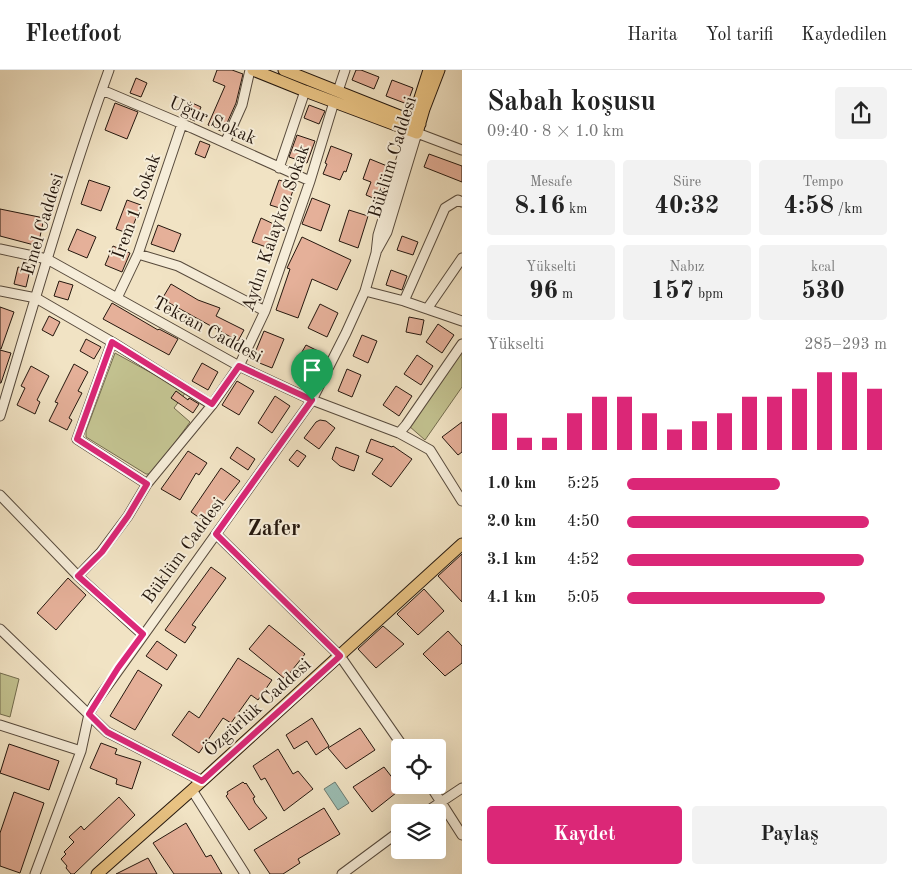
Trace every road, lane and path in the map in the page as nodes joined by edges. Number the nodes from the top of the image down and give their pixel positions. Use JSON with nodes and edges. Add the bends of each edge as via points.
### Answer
{"nodes":[{"id":1,"x":109,"y":70,"type":"edge"},
{"id":2,"x":251,"y":70,"type":"edge"},
{"id":3,"x":284,"y":70,"type":"edge"},
{"id":4,"x":345,"y":70,"type":"edge"},
{"id":5,"x":429,"y":70,"type":"edge"},
{"id":6,"x":439,"y":70,"type":"edge"},
{"id":7,"x":102,"y":90,"type":"junction"},
{"id":8,"x":305,"y":91,"type":"junction"},
{"id":9,"x":338,"y":91,"type":"junction"},
{"id":10,"x":334,"y":102,"type":"junction"},
{"id":11,"x":182,"y":124,"type":"junction"},
{"id":12,"x":415,"y":127,"type":"junction"},
{"id":13,"x":225,"y":143,"type":"junction"},
{"id":14,"x":462,"y":150,"type":"edge"},
{"id":15,"x":279,"y":168,"type":"junction"},
{"id":16,"x":310,"y":181,"type":"junction"},
{"id":17,"x":462,"y":202,"type":"edge"},
{"id":18,"x":0,"y":249,"type":"edge"},
{"id":19,"x":138,"y":254,"type":"junction"},
{"id":20,"x":462,"y":258,"type":"edge"},
{"id":21,"x":47,"y":259,"type":"junction"},
{"id":22,"x":0,"y":291,"type":"edge"},
{"id":23,"x":365,"y":291,"type":"junction"},
{"id":24,"x":36,"y":298,"type":"junction"},
{"id":25,"x":117,"y":298,"type":"junction"},
{"id":26,"x":404,"y":301,"type":"junction"},
{"id":27,"x":428,"y":309,"type":"junction"},
{"id":28,"x":265,"y":311,"type":"junction"},
{"id":29,"x":462,"y":321,"type":"edge"},
{"id":30,"x":112,"y":342,"type":"junction"},
{"id":31,"x":462,"y":344,"type":"edge"},
{"id":32,"x":239,"y":366,"type":"junction"},
{"id":33,"x":312,"y":400,"type":"junction"},
{"id":34,"x":212,"y":404,"type":"junction"},
{"id":35,"x":0,"y":416,"type":"edge"},
{"id":36,"x":399,"y":433,"type":"junction"},
{"id":37,"x":147,"y":484,"type":"junction"},
{"id":38,"x":0,"y":496,"type":"edge"},
{"id":39,"x":462,"y":501,"type":"edge"},
{"id":40,"x":216,"y":534,"type":"junction"},
{"id":41,"x":462,"y":544,"type":"edge"},
{"id":42,"x":78,"y":576,"type":"junction"},
{"id":43,"x":0,"y":629,"type":"edge"},
{"id":44,"x":143,"y":634,"type":"junction"},
{"id":45,"x":340,"y":656,"type":"junction"},
{"id":46,"x":89,"y":714,"type":"junction"},
{"id":47,"x":0,"y":725,"type":"edge"},
{"id":48,"x":398,"y":739,"type":"edge"},
{"id":49,"x":81,"y":751,"type":"junction"},
{"id":50,"x":202,"y":781,"type":"junction"},
{"id":51,"x":462,"y":788,"type":"edge"},
{"id":52,"x":192,"y":790,"type":"junction"},
{"id":53,"x":436,"y":794,"type":"edge"},
{"id":54,"x":441,"y":801,"type":"junction"},
{"id":55,"x":437,"y":804,"type":"edge"},
{"id":56,"x":462,"y":835,"type":"edge"},
{"id":57,"x":391,"y":839,"type":"edge"},
{"id":58,"x":35,"y":874,"type":"edge"},
{"id":59,"x":97,"y":874,"type":"edge"},
{"id":60,"x":245,"y":874,"type":"edge"},
{"id":61,"x":342,"y":874,"type":"edge"}],
"edges":[{"from":1,"to":7,"type":"street","name":"Emel Caddesi"},
{"from":2,"to":8,"type":"main road"},
{"from":2,"to":13,"type":"street","via":[[242,105]]},
{"from":3,"to":9,"type":"main road"},
{"from":4,"to":9,"type":"street"},
{"from":5,"to":12,"type":"main road","name":"Büklüm Caddesi"},
{"from":6,"to":12,"type":"main road","name":"Büklüm Caddesi"},
{"from":7,"to":11,"type":"street","name":"Uğur Sokak"},
{"from":7,"to":21,"type":"street","name":"Emel Caddesi"},
{"from":8,"to":10,"type":"main road"},
{"from":8,"to":15,"type":"street"},
{"from":9,"to":12,"type":"main road"},
{"from":10,"to":12,"type":"main road"},
{"from":10,"to":16,"type":"street","name":"Aydın Kalaykoz Sokak"},
{"from":11,"to":13,"type":"street","name":"Uğur Sokak"},
{"from":11,"to":19,"type":"street","name":"İrem 1. Sokak"},
{"from":12,"to":14,"type":"street"},
{"from":12,"to":23,"type":"street","name":"Büklüm Caddesi","via":[[387,232],[376,253]]},
{"from":13,"to":15,"type":"street","name":"Uğur Sokak"},
{"from":15,"to":16,"type":"street","name":"Uğur Sokak"},
{"from":16,"to":28,"type":"street","name":"Aydın Kalaykoz Sokak"},
{"from":17,"to":26,"type":"street","via":[[458,200],[445,208]]},
{"from":18,"to":21,"type":"street","name":"Tekcan Caddesi"},
{"from":19,"to":25,"type":"street","name":"İrem 1. Sokak"},
{"from":19,"to":28,"type":"street","via":[[178,266]]},
{"from":20,"to":27,"type":"street"},
{"from":21,"to":24,"type":"street","name":"Emel Caddesi"},
{"from":21,"to":25,"type":"street","name":"Tekcan Caddesi"},
{"from":22,"to":24,"type":"street"},
{"from":23,"to":26,"type":"street"},
{"from":23,"to":33,"type":"street","name":"Büklüm Caddesi"},
{"from":24,"to":30,"type":"street"},
{"from":24,"to":35,"type":"street","name":"Emel Caddesi"},
{"from":25,"to":32,"type":"street","name":"Tekcan Caddesi"},
{"from":26,"to":27,"type":"street"},
{"from":27,"to":29,"type":"street"},
{"from":28,"to":32,"type":"street","name":"Aydın Kalaykoz Sokak"},
{"from":30,"to":34,"type":"street"},
{"from":30,"to":37,"type":"street","via":[[77,439]]},
{"from":31,"to":36,"type":"street"},
{"from":32,"to":33,"type":"street","name":"Tekcan Caddesi"},
{"from":32,"to":34,"type":"street","name":"Aydın Kalaykoz Sokak"},
{"from":33,"to":36,"type":"street","name":"Tekcan Caddesi"},
{"from":33,"to":40,"type":"street","name":"Büklüm Caddesi"},
{"from":34,"to":37,"type":"street","name":"Aydın Kalaykoz Sokak"},
{"from":36,"to":39,"type":"street","name":"Tekcan Caddesi","via":[[430,450]]},
{"from":37,"to":42,"type":"street","name":"Aydın Kalaykoz Sokak","via":[[102,552]]},
{"from":38,"to":42,"type":"street"},
{"from":40,"to":44,"type":"street","name":"Büklüm Caddesi"},
{"from":40,"to":45,"type":"street"},
{"from":41,"to":45,"type":"main road","name":"Özgürlük Caddesi"},
{"from":42,"to":44,"type":"street"},
{"from":43,"to":46,"type":"street"},
{"from":44,"to":46,"type":"street","name":"Büklüm Caddesi"},
{"from":45,"to":48,"type":"street"},
{"from":45,"to":50,"type":"main road","name":"Özgürlük Caddesi"},
{"from":46,"to":49,"type":"street","name":"Büklüm Caddesi"},
{"from":46,"to":50,"type":"street","via":[[107,732]]},
{"from":47,"to":49,"type":"street"},
{"from":49,"to":58,"type":"street","name":"Büklüm Caddesi"},
{"from":50,"to":52,"type":"main road","name":"Özgürlük Caddesi"},
{"from":51,"to":54,"type":"street"},
{"from":52,"to":59,"type":"main road","name":"Özgürlük Caddesi"},
{"from":52,"to":60,"type":"street"},
{"from":53,"to":54,"type":"street"},
{"from":54,"to":55,"type":"street"},
{"from":54,"to":56,"type":"street"},
{"from":57,"to":61,"type":"street"}]}
